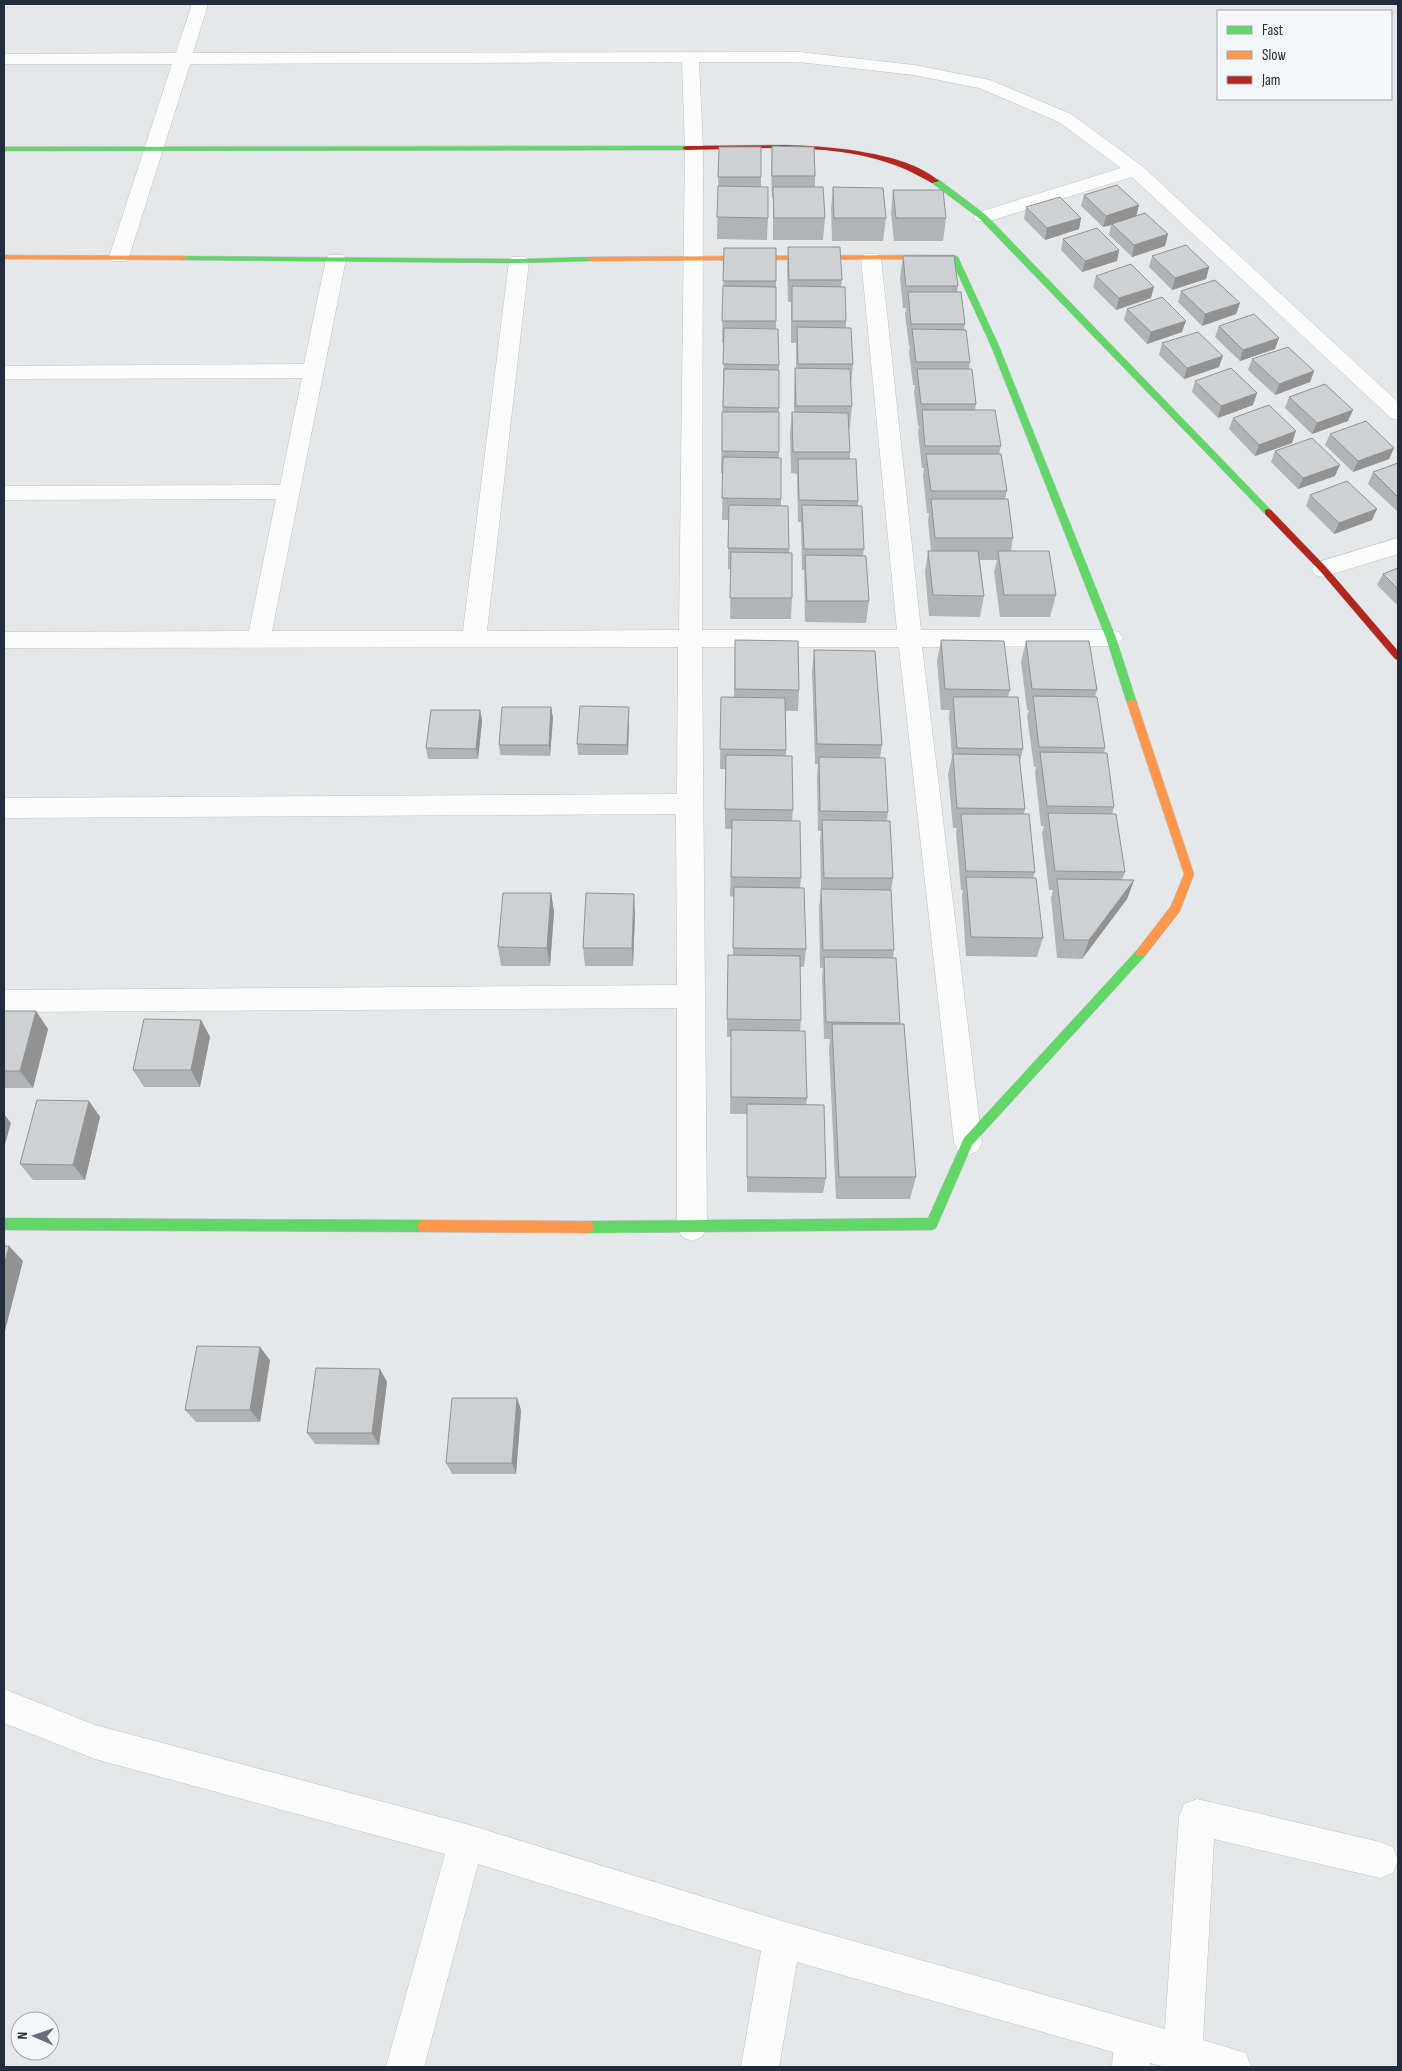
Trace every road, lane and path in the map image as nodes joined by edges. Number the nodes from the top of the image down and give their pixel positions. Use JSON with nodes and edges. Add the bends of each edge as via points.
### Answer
{"nodes":[{"id":1,"x":200,"y":4,"type":"edge"},
{"id":2,"x":690,"y":57,"type":"junction"},
{"id":3,"x":4,"y":60,"type":"edge"},
{"id":4,"x":182,"y":60,"type":"junction"},
{"id":5,"x":4,"y":148,"type":"edge"},
{"id":6,"x":694,"y":148,"type":"junction"},
{"id":7,"x":155,"y":149,"type":"junction"},
{"id":8,"x":1135,"y":170,"type":"junction"},
{"id":9,"x":983,"y":217,"type":"junction"},
{"id":10,"x":4,"y":257,"type":"edge"},
{"id":11,"x":119,"y":257,"type":"junction"},
{"id":12,"x":693,"y":257,"type":"junction"},
{"id":13,"x":871,"y":258,"type":"junction"},
{"id":14,"x":336,"y":259,"type":"junction"},
{"id":15,"x":519,"y":260,"type":"junction"},
{"id":16,"x":312,"y":371,"type":"junction"},
{"id":17,"x":4,"y":372,"type":"edge"},
{"id":18,"x":1398,"y":414,"type":"edge"},
{"id":19,"x":287,"y":492,"type":"junction"},
{"id":20,"x":4,"y":494,"type":"edge"},
{"id":21,"x":1398,"y":546,"type":"edge"},
{"id":22,"x":1323,"y":569,"type":"junction"},
{"id":23,"x":1111,"y":638,"type":"junction"},
{"id":24,"x":4,"y":640,"type":"edge"},
{"id":25,"x":259,"y":640,"type":"junction"},
{"id":26,"x":474,"y":640,"type":"junction"},
{"id":27,"x":691,"y":640,"type":"junction"},
{"id":28,"x":910,"y":640,"type":"junction"},
{"id":29,"x":1398,"y":657,"type":"edge"},
{"id":30,"x":689,"y":804,"type":"junction"},
{"id":31,"x":4,"y":808,"type":"edge"},
{"id":32,"x":689,"y":996,"type":"junction"},
{"id":33,"x":4,"y":1001,"type":"edge"},
{"id":34,"x":968,"y":1142,"type":"junction"},
{"id":35,"x":4,"y":1224,"type":"edge"},
{"id":36,"x":692,"y":1227,"type":"junction"},
{"id":37,"x":4,"y":1706,"type":"edge"},
{"id":38,"x":466,"y":1842,"type":"junction"},
{"id":39,"x":1380,"y":1860,"type":"dead end"},
{"id":40,"x":782,"y":1939,"type":"junction"},
{"id":41,"x":1132,"y":2053,"type":"edge"},
{"id":42,"x":1183,"y":2053,"type":"junction"},
{"id":43,"x":406,"y":2067,"type":"edge"},
{"id":44,"x":760,"y":2067,"type":"edge"},
{"id":45,"x":1232,"y":2067,"type":"edge"}],
"edges":[{"from":1,"to":4,"type":"street"},
{"from":2,"to":4,"type":"street"},
{"from":2,"to":6,"type":"street"},
{"from":2,"to":8,"type":"street","via":[[800,58],[914,70],[984,84],[1065,118]]},
{"from":3,"to":4,"type":"street"},
{"from":4,"to":7,"type":"street"},
{"from":5,"to":7,"type":"street"},
{"from":6,"to":7,"type":"street"},
{"from":6,"to":9,"type":"street","via":[[813,148],[904,164],[946,188]]},
{"from":6,"to":12,"type":"street"},
{"from":7,"to":11,"type":"street"},
{"from":8,"to":9,"type":"street"},
{"from":8,"to":18,"type":"street"},
{"from":9,"to":22,"type":"street"},
{"from":10,"to":11,"type":"street"},
{"from":11,"to":14,"type":"street"},
{"from":12,"to":13,"type":"street"},
{"from":12,"to":15,"type":"street"},
{"from":12,"to":27,"type":"street"},
{"from":13,"to":23,"type":"street","via":[[954,258],[995,346]]},
{"from":13,"to":28,"type":"street"},
{"from":14,"to":15,"type":"street"},
{"from":14,"to":16,"type":"street"},
{"from":15,"to":26,"type":"street"},
{"from":16,"to":17,"type":"street"},
{"from":16,"to":19,"type":"street"},
{"from":19,"to":20,"type":"street"},
{"from":19,"to":25,"type":"street"},
{"from":21,"to":22,"type":"street"},
{"from":22,"to":29,"type":"street"},
{"from":23,"to":28,"type":"street"},
{"from":23,"to":34,"type":"street","via":[[1189,874],[1176,908],[1131,965]]},
{"from":24,"to":25,"type":"street"},
{"from":25,"to":26,"type":"street"},
{"from":26,"to":27,"type":"street"},
{"from":27,"to":28,"type":"street"},
{"from":27,"to":30,"type":"street"},
{"from":28,"to":34,"type":"street"},
{"from":30,"to":31,"type":"street"},
{"from":30,"to":32,"type":"street"},
{"from":32,"to":33,"type":"street"},
{"from":32,"to":36,"type":"street"},
{"from":34,"to":36,"type":"street","via":[[932,1224]]},
{"from":35,"to":36,"type":"street"},
{"from":37,"to":38,"type":"street","via":[[95,1742]]},
{"from":38,"to":40,"type":"street"},
{"from":38,"to":43,"type":"street"},
{"from":39,"to":42,"type":"street","via":[[1197,1817]]},
{"from":40,"to":41,"type":"street"},
{"from":40,"to":44,"type":"street"},
{"from":41,"to":42,"type":"street"},
{"from":42,"to":45,"type":"street"}]}
